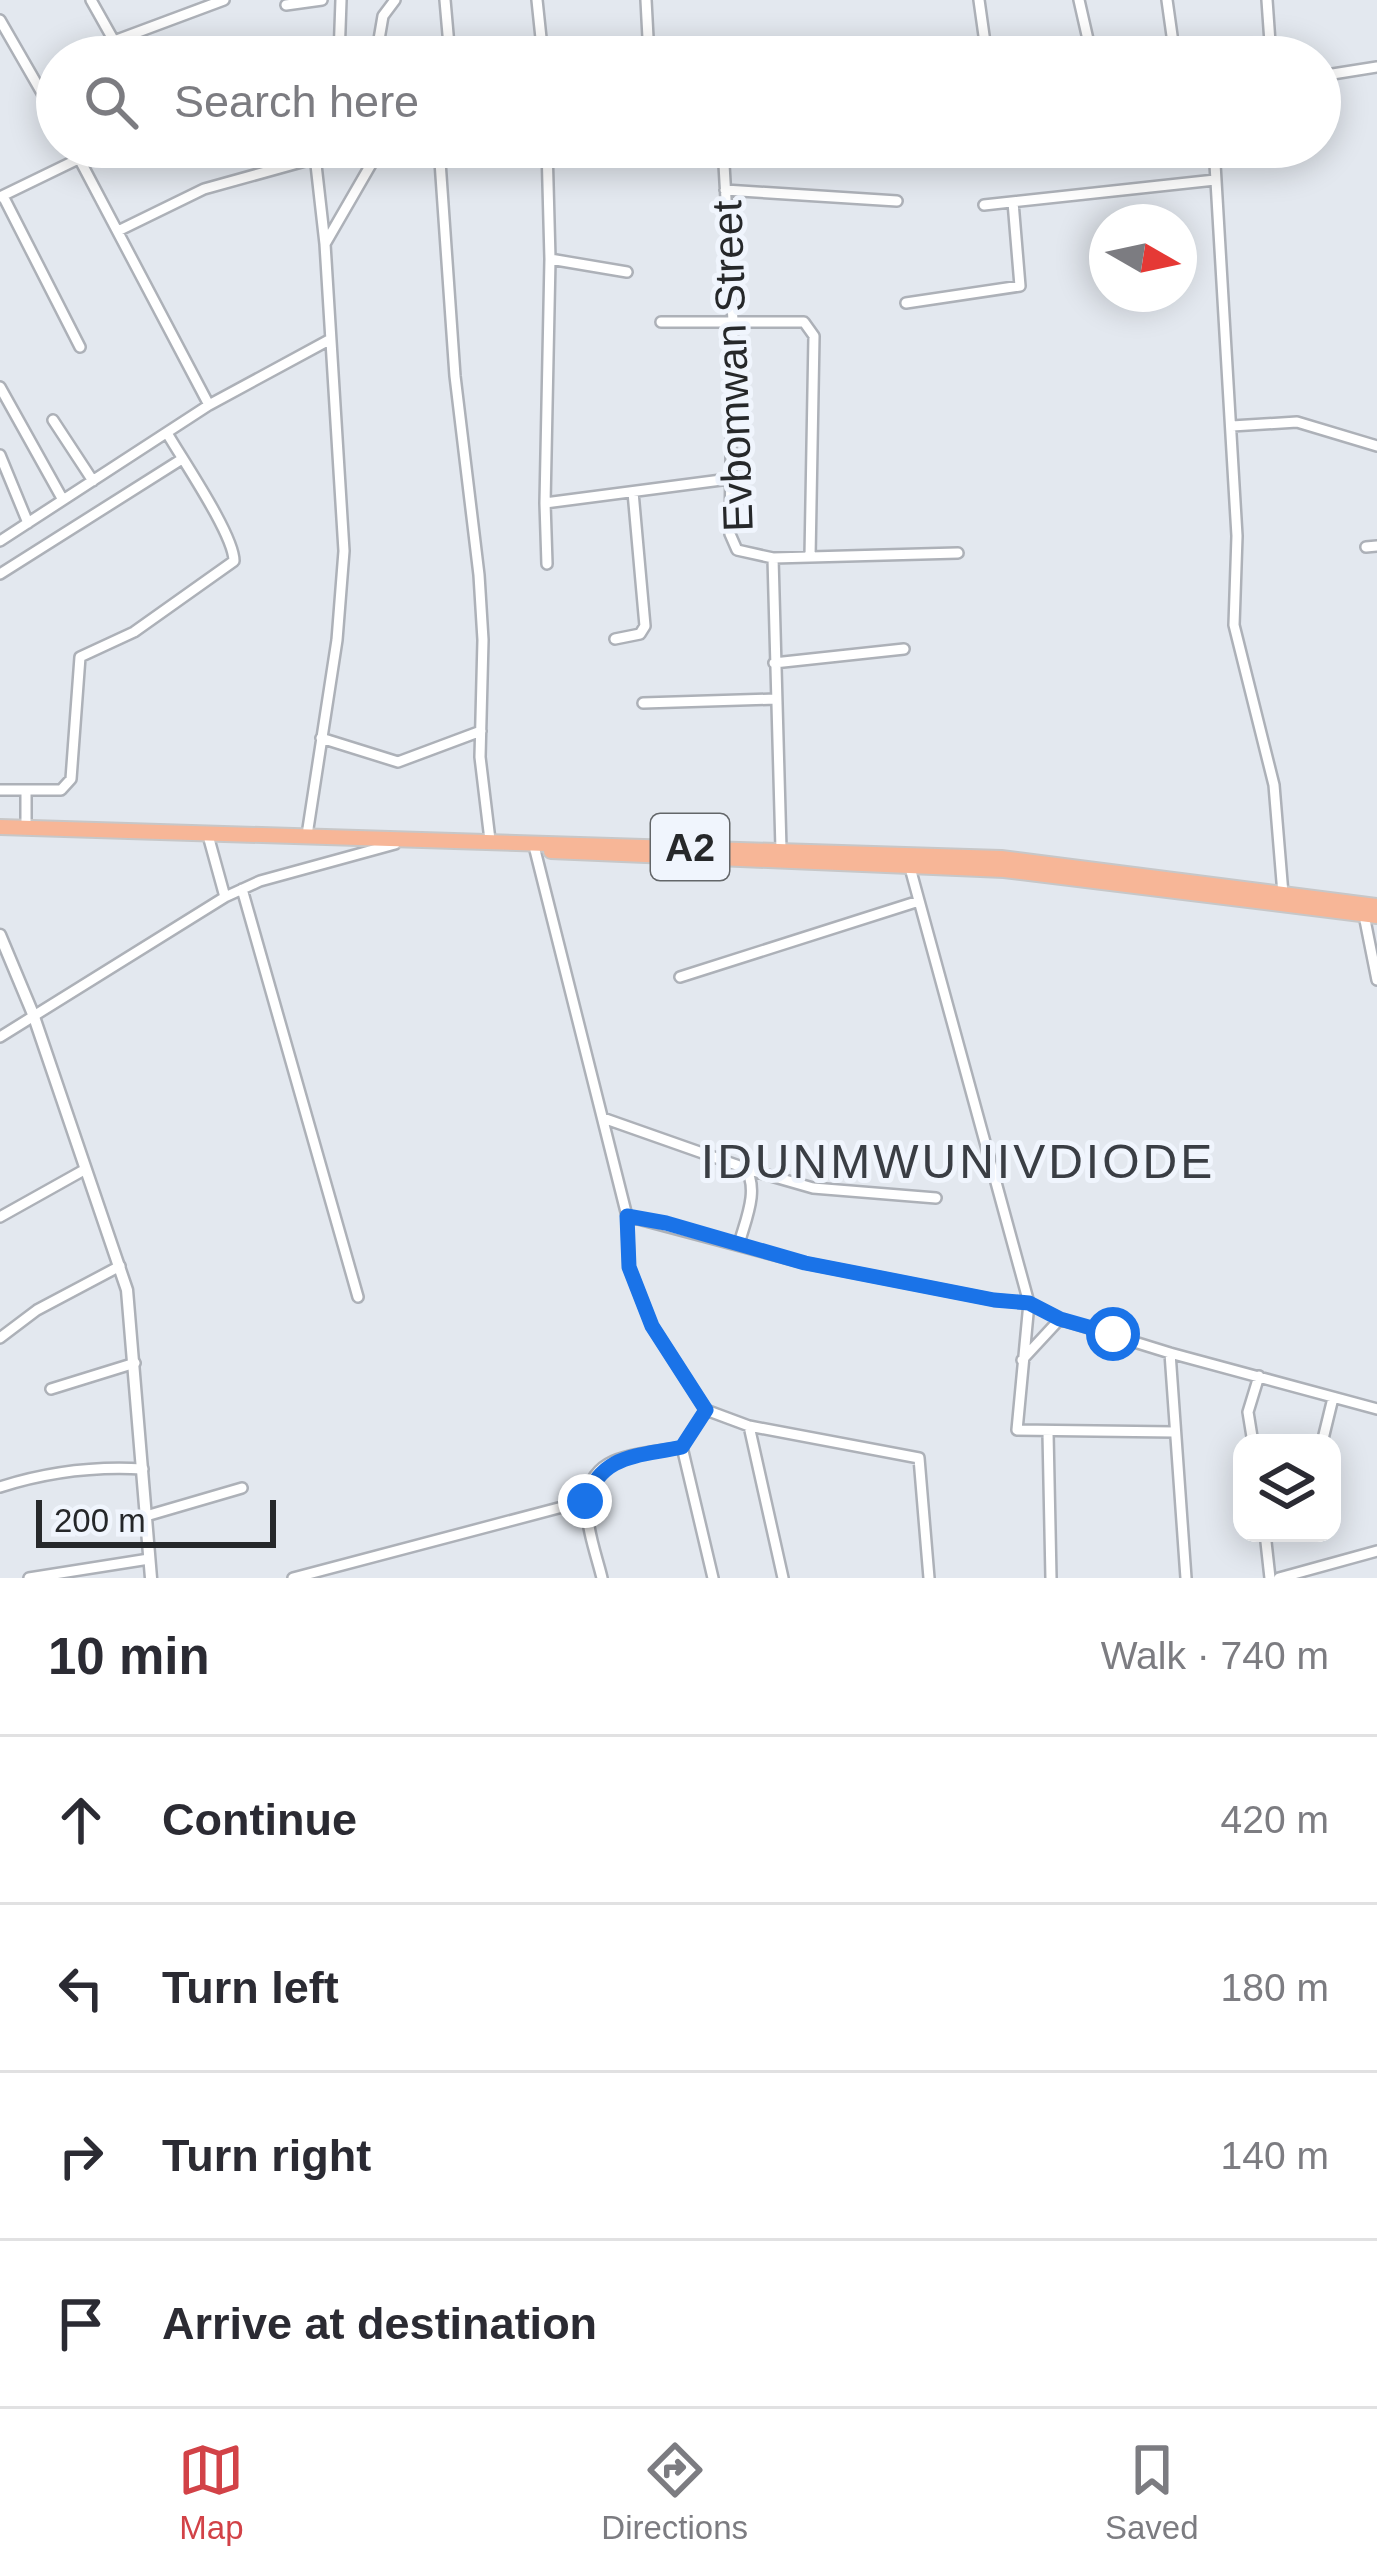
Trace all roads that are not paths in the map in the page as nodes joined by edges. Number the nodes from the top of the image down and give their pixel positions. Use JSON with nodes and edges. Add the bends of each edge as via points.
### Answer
{"nodes":[{"id":1,"x":91,"y":0,"type":"edge"},
{"id":2,"x":224,"y":0,"type":"edge"},
{"id":3,"x":322,"y":0,"type":"edge"},
{"id":4,"x":341,"y":0,"type":"edge"},
{"id":5,"x":395,"y":0,"type":"edge"},
{"id":6,"x":445,"y":0,"type":"edge"},
{"id":7,"x":537,"y":0,"type":"edge"},
{"id":8,"x":646,"y":0,"type":"edge"},
{"id":9,"x":980,"y":0,"type":"edge"},
{"id":10,"x":1078,"y":0,"type":"edge"},
{"id":11,"x":1168,"y":0,"type":"edge"},
{"id":12,"x":1267,"y":0,"type":"edge"},
{"id":13,"x":286,"y":5,"type":"dead end"},
{"id":14,"x":0,"y":20,"type":"edge"},
{"id":15,"x":112,"y":36,"type":"edge"},
{"id":16,"x":125,"y":36,"type":"edge"},
{"id":17,"x":340,"y":36,"type":"edge"},
{"id":18,"x":380,"y":36,"type":"edge"},
{"id":19,"x":449,"y":36,"type":"edge"},
{"id":20,"x":541,"y":36,"type":"edge"},
{"id":21,"x":648,"y":36,"type":"edge"},
{"id":22,"x":984,"y":36,"type":"edge"},
{"id":23,"x":1087,"y":36,"type":"edge"},
{"id":24,"x":1172,"y":36,"type":"edge"},
{"id":25,"x":1270,"y":36,"type":"edge"},
{"id":26,"x":1377,"y":67,"type":"edge"},
{"id":27,"x":1341,"y":73,"type":"edge"},
{"id":28,"x":36,"y":83,"type":"edge"},
{"id":29,"x":59,"y":168,"type":"edge"},
{"id":30,"x":85,"y":168,"type":"edge"},
{"id":31,"x":269,"y":168,"type":"edge"},
{"id":32,"x":317,"y":168,"type":"edge"},
{"id":33,"x":369,"y":168,"type":"edge"},
{"id":34,"x":440,"y":168,"type":"edge"},
{"id":35,"x":548,"y":168,"type":"edge"},
{"id":36,"x":724,"y":168,"type":"edge"},
{"id":37,"x":1215,"y":168,"type":"edge"},
{"id":38,"x":1215,"y":180,"type":"junction"},
{"id":39,"x":725,"y":190,"type":"junction"},
{"id":40,"x":2,"y":196,"type":"edge"},
{"id":41,"x":897,"y":201,"type":"dead end"},
{"id":42,"x":1013,"y":202,"type":"junction"},
{"id":43,"x":984,"y":205,"type":"dead end"},
{"id":44,"x":118,"y":231,"type":"junction"},
{"id":45,"x":325,"y":244,"type":"junction"},
{"id":46,"x":550,"y":259,"type":"junction"},
{"id":47,"x":627,"y":272,"type":"dead end"},
{"id":48,"x":906,"y":303,"type":"dead end"},
{"id":49,"x":733,"y":321,"type":"junction"},
{"id":50,"x":661,"y":322,"type":"dead end"},
{"id":51,"x":329,"y":340,"type":"junction"},
{"id":52,"x":80,"y":347,"type":"dead end"},
{"id":53,"x":0,"y":386,"type":"edge"},
{"id":54,"x":209,"y":406,"type":"junction"},
{"id":55,"x":53,"y":420,"type":"dead end"},
{"id":56,"x":1232,"y":426,"type":"junction"},
{"id":57,"x":167,"y":433,"type":"junction"},
{"id":58,"x":1377,"y":446,"type":"edge"},
{"id":59,"x":0,"y":455,"type":"edge"},
{"id":60,"x":182,"y":459,"type":"junction"},
{"id":61,"x":730,"y":478,"type":"junction"},
{"id":62,"x":93,"y":481,"type":"junction"},
{"id":63,"x":633,"y":492,"type":"junction"},
{"id":64,"x":63,"y":500,"type":"junction"},
{"id":65,"x":545,"y":503,"type":"junction"},
{"id":66,"x":28,"y":523,"type":"junction"},
{"id":67,"x":0,"y":541,"type":"edge"},
{"id":68,"x":958,"y":553,"type":"dead end"},
{"id":69,"x":810,"y":557,"type":"junction"},
{"id":70,"x":772,"y":558,"type":"junction"},
{"id":71,"x":547,"y":564,"type":"dead end"},
{"id":72,"x":0,"y":574,"type":"edge"},
{"id":73,"x":615,"y":639,"type":"dead end"},
{"id":74,"x":904,"y":649,"type":"dead end"},
{"id":75,"x":774,"y":663,"type":"junction"},
{"id":76,"x":776,"y":699,"type":"junction"},
{"id":77,"x":644,"y":703,"type":"dead end"},
{"id":78,"x":481,"y":730,"type":"junction"},
{"id":79,"x":321,"y":738,"type":"junction"},
{"id":80,"x":0,"y":790,"type":"edge"},
{"id":81,"x":26,"y":790,"type":"junction"},
{"id":82,"x":0,"y":827,"type":"edge"},
{"id":83,"x":26,"y":828,"type":"junction"},
{"id":84,"x":307,"y":835,"type":"junction"},
{"id":85,"x":0,"y":837,"type":"edge"},
{"id":86,"x":208,"y":839,"type":"junction"},
{"id":87,"x":490,"y":840,"type":"junction"},
{"id":88,"x":395,"y":844,"type":"junction"},
{"id":89,"x":781,"y":849,"type":"junction"},
{"id":90,"x":535,"y":850,"type":"junction"},
{"id":91,"x":909,"y":864,"type":"junction"},
{"id":92,"x":1139,"y":879,"type":"junction"},
{"id":93,"x":242,"y":889,"type":"junction"},
{"id":94,"x":1283,"y":894,"type":"junction"},
{"id":95,"x":225,"y":897,"type":"junction"},
{"id":96,"x":919,"y":901,"type":"junction"},
{"id":97,"x":1373,"y":912,"type":"edge"},
{"id":98,"x":0,"y":935,"type":"edge"},
{"id":99,"x":680,"y":977,"type":"dead end"},
{"id":100,"x":1377,"y":980,"type":"edge"},
{"id":101,"x":33,"y":1014,"type":"junction"},
{"id":102,"x":0,"y":1037,"type":"edge"},
{"id":103,"x":603,"y":1118,"type":"junction"},
{"id":104,"x":745,"y":1168,"type":"junction"},
{"id":105,"x":84,"y":1171,"type":"junction"},
{"id":106,"x":936,"y":1198,"type":"dead end"},
{"id":107,"x":627,"y":1216,"type":"junction"},
{"id":108,"x":0,"y":1217,"type":"edge"},
{"id":109,"x":739,"y":1244,"type":"junction"},
{"id":110,"x":120,"y":1266,"type":"junction"},
{"id":111,"x":358,"y":1297,"type":"dead end"},
{"id":112,"x":1029,"y":1303,"type":"junction"},
{"id":113,"x":1060,"y":1319,"type":"junction"},
{"id":114,"x":0,"y":1338,"type":"edge"},
{"id":115,"x":1170,"y":1353,"type":"junction"},
{"id":116,"x":1022,"y":1360,"type":"junction"},
{"id":117,"x":135,"y":1363,"type":"junction"},
{"id":118,"x":1259,"y":1376,"type":"junction"},
{"id":119,"x":51,"y":1389,"type":"dead end"},
{"id":120,"x":1333,"y":1399,"type":"junction"},
{"id":121,"x":1377,"y":1409,"type":"edge"},
{"id":122,"x":706,"y":1410,"type":"junction"},
{"id":123,"x":749,"y":1426,"type":"junction"},
{"id":124,"x":1174,"y":1432,"type":"junction"},
{"id":125,"x":1048,"y":1433,"type":"junction"},
{"id":126,"x":1252,"y":1434,"type":"edge"},
{"id":127,"x":1324,"y":1434,"type":"edge"},
{"id":128,"x":682,"y":1447,"type":"junction"},
{"id":129,"x":142,"y":1469,"type":"junction"},
{"id":130,"x":0,"y":1487,"type":"edge"},
{"id":131,"x":242,"y":1488,"type":"dead end"},
{"id":132,"x":585,"y":1501,"type":"junction"},
{"id":133,"x":146,"y":1516,"type":"junction"},
{"id":134,"x":1266,"y":1542,"type":"edge"},
{"id":135,"x":1377,"y":1551,"type":"edge"},
{"id":136,"x":149,"y":1559,"type":"junction"},
{"id":137,"x":28,"y":1578,"type":"edge"},
{"id":138,"x":151,"y":1578,"type":"edge"},
{"id":139,"x":293,"y":1578,"type":"edge"},
{"id":140,"x":602,"y":1578,"type":"edge"},
{"id":141,"x":713,"y":1578,"type":"edge"},
{"id":142,"x":783,"y":1578,"type":"edge"},
{"id":143,"x":928,"y":1578,"type":"edge"},
{"id":144,"x":1051,"y":1578,"type":"edge"},
{"id":145,"x":1186,"y":1578,"type":"edge"},
{"id":146,"x":1270,"y":1578,"type":"edge"},
{"id":147,"x":1280,"y":1578,"type":"edge"}],
"edges":[{"from":1,"to":15,"type":"street"},
{"from":2,"to":16,"type":"street"},
{"from":3,"to":13,"type":"street"},
{"from":4,"to":17,"type":"street"},
{"from":5,"to":18,"type":"street"},
{"from":6,"to":19,"type":"street"},
{"from":7,"to":20,"type":"street"},
{"from":8,"to":21,"type":"street"},
{"from":9,"to":22,"type":"street"},
{"from":10,"to":23,"type":"street"},
{"from":11,"to":24,"type":"street"},
{"from":12,"to":25,"type":"street"},
{"from":14,"to":28,"type":"street"},
{"from":26,"to":27,"type":"street"},
{"from":29,"to":40,"type":"street"},
{"from":30,"to":44,"type":"street"},
{"from":31,"to":44,"type":"street"},
{"from":32,"to":45,"type":"street"},
{"from":33,"to":45,"type":"street"},
{"from":34,"to":78,"type":"street","via":[[479,574]]},
{"from":35,"to":46,"type":"street"},
{"from":36,"to":39,"type":"street","name":"Evbomwan Street"},
{"from":37,"to":38,"type":"street"},
{"from":38,"to":42,"type":"street"},
{"from":38,"to":56,"type":"street"},
{"from":39,"to":41,"type":"street"},
{"from":39,"to":49,"type":"street","name":"Evbomwan Street"},
{"from":40,"to":52,"type":"street"},
{"from":42,"to":43,"type":"street"},
{"from":42,"to":48,"type":"street","via":[[1020,286]]},
{"from":44,"to":54,"type":"street"},
{"from":45,"to":51,"type":"street"},
{"from":46,"to":47,"type":"street"},
{"from":46,"to":65,"type":"street"},
{"from":49,"to":50,"type":"street"},
{"from":49,"to":61,"type":"street","name":"Evbomwan Street"},
{"from":49,"to":69,"type":"street","via":[[804,322],[814,336]]},
{"from":51,"to":54,"type":"street"},
{"from":51,"to":79,"type":"street","via":[[344,551]]},
{"from":53,"to":64,"type":"street"},
{"from":54,"to":57,"type":"street"},
{"from":55,"to":62,"type":"street"},
{"from":56,"to":58,"type":"street","via":[[1297,422]]},
{"from":56,"to":94,"type":"street","via":[[1234,625],[1274,785]]},
{"from":57,"to":60,"type":"street"},
{"from":57,"to":62,"type":"street"},
{"from":59,"to":66,"type":"street"},
{"from":60,"to":72,"type":"street"},
{"from":60,"to":81,"type":"street","via":[[234,561],[134,632],[80,657],[71,778],[61,790]]},
{"from":61,"to":63,"type":"street"},
{"from":61,"to":70,"type":"street","name":"Evbomwan Street","via":[[737,550]]},
{"from":62,"to":64,"type":"street"},
{"from":63,"to":65,"type":"street"},
{"from":63,"to":73,"type":"street","via":[[645,626]]},
{"from":64,"to":66,"type":"street"},
{"from":65,"to":71,"type":"street"},
{"from":66,"to":67,"type":"street"},
{"from":68,"to":69,"type":"street","name":"Evbomwan Street"},
{"from":69,"to":70,"type":"street","name":"Evbomwan Street"},
{"from":70,"to":75,"type":"street","name":"Evbomwan Street"},
{"from":74,"to":75,"type":"street"},
{"from":75,"to":76,"type":"street","name":"Evbomwan Street"},
{"from":76,"to":77,"type":"street"},
{"from":76,"to":89,"type":"street","name":"Evbomwan Street"},
{"from":78,"to":79,"type":"street","via":[[398,762]]},
{"from":78,"to":87,"type":"street"},
{"from":79,"to":84,"type":"street"},
{"from":80,"to":81,"type":"street"},
{"from":81,"to":83,"type":"street"},
{"from":82,"to":83,"type":"highway","number":"A2"},
{"from":83,"to":84,"type":"highway","number":"A2"},
{"from":84,"to":87,"type":"highway","number":"A2"},
{"from":85,"to":86,"type":"highway","number":"A2"},
{"from":86,"to":88,"type":"highway","number":"A2"},
{"from":86,"to":95,"type":"street"},
{"from":87,"to":89,"type":"highway","number":"A2"},
{"from":88,"to":90,"type":"highway","number":"A2"},
{"from":88,"to":93,"type":"street"},
{"from":89,"to":92,"type":"highway","number":"A2","via":[[1001,858]]},
{"from":90,"to":91,"type":"highway","number":"A2"},
{"from":90,"to":103,"type":"street"},
{"from":91,"to":92,"type":"highway","number":"A2"},
{"from":91,"to":96,"type":"street"},
{"from":92,"to":94,"type":"highway","number":"A2"},
{"from":92,"to":97,"type":"highway","number":"A2"},
{"from":93,"to":95,"type":"street"},
{"from":93,"to":111,"type":"street"},
{"from":94,"to":97,"type":"highway","number":"A2"},
{"from":95,"to":101,"type":"street"},
{"from":96,"to":99,"type":"street"},
{"from":96,"to":112,"type":"street"},
{"from":97,"to":100,"type":"street"},
{"from":98,"to":101,"type":"street"},
{"from":101,"to":102,"type":"street"},
{"from":101,"to":105,"type":"street"},
{"from":103,"to":104,"type":"street"},
{"from":103,"to":107,"type":"street"},
{"from":104,"to":106,"type":"street","via":[[813,1188]]},
{"from":104,"to":109,"type":"street","via":[[753,1186]]},
{"from":105,"to":108,"type":"street"},
{"from":105,"to":110,"type":"street"},
{"from":107,"to":109,"type":"street"},
{"from":107,"to":122,"type":"street","via":[[629,1267],[652,1326]]},
{"from":109,"to":112,"type":"street"},
{"from":110,"to":114,"type":"street"},
{"from":110,"to":117,"type":"street"},
{"from":112,"to":113,"type":"street"},
{"from":112,"to":116,"type":"street"},
{"from":113,"to":115,"type":"street"},
{"from":113,"to":116,"type":"street"},
{"from":115,"to":118,"type":"street"},
{"from":115,"to":124,"type":"street"},
{"from":116,"to":125,"type":"street","via":[[1015,1426]]},
{"from":117,"to":119,"type":"street"},
{"from":117,"to":129,"type":"street"},
{"from":118,"to":120,"type":"street"},
{"from":118,"to":126,"type":"street","via":[[1248,1412]]},
{"from":120,"to":121,"type":"street"},
{"from":120,"to":127,"type":"street"},
{"from":122,"to":123,"type":"street"},
{"from":122,"to":128,"type":"street"},
{"from":123,"to":142,"type":"street"},
{"from":123,"to":143,"type":"street","via":[[920,1458]]},
{"from":124,"to":125,"type":"street"},
{"from":124,"to":145,"type":"street"},
{"from":125,"to":144,"type":"street"},
{"from":128,"to":132,"type":"street","via":[[609,1463],[593,1477]]},
{"from":128,"to":141,"type":"street"},
{"from":129,"to":130,"type":"street","via":[[99,1467]]},
{"from":129,"to":133,"type":"street"},
{"from":131,"to":133,"type":"street"},
{"from":132,"to":139,"type":"street"},
{"from":132,"to":140,"type":"street"},
{"from":133,"to":136,"type":"street"},
{"from":134,"to":146,"type":"street"},
{"from":135,"to":147,"type":"street"},
{"from":136,"to":137,"type":"street"},
{"from":136,"to":138,"type":"street"}]}
